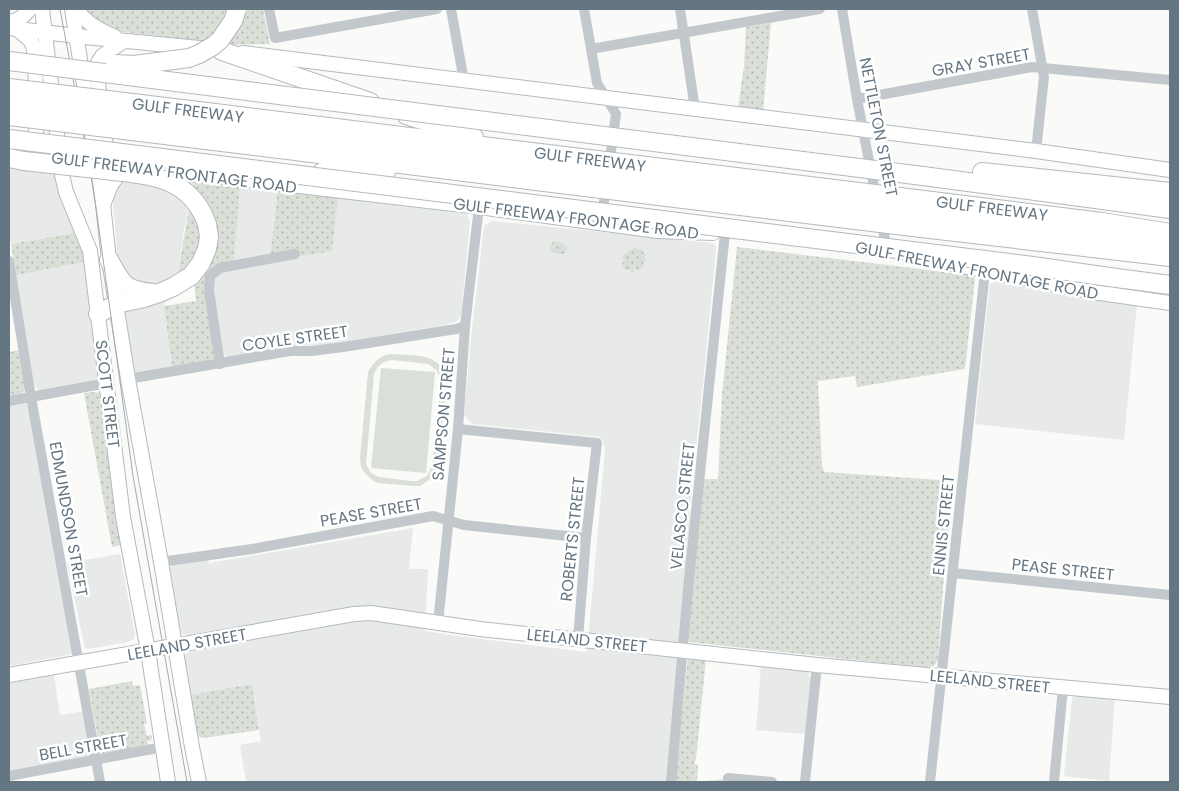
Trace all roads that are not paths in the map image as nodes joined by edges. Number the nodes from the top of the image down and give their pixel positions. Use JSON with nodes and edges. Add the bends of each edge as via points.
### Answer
{"nodes":[{"id":1,"x":30,"y":9,"type":"edge"},
{"id":2,"x":42,"y":9,"type":"edge"},
{"id":3,"x":74,"y":9,"type":"edge"},
{"id":4,"x":237,"y":9,"type":"edge"},
{"id":5,"x":269,"y":9,"type":"edge"},
{"id":6,"x":437,"y":9,"type":"edge"},
{"id":7,"x":451,"y":9,"type":"edge"},
{"id":8,"x":584,"y":9,"type":"edge"},
{"id":9,"x":680,"y":9,"type":"edge"},
{"id":10,"x":820,"y":9,"type":"edge"},
{"id":11,"x":842,"y":9,"type":"edge"},
{"id":12,"x":1032,"y":9,"type":"edge"},
{"id":13,"x":12,"y":27,"type":"edge"},
{"id":14,"x":45,"y":32,"type":"junction"},
{"id":15,"x":684,"y":32,"type":"junction"},
{"id":16,"x":76,"y":36,"type":"junction"},
{"id":17,"x":124,"y":41,"type":"junction"},
{"id":18,"x":591,"y":49,"type":"junction"},
{"id":19,"x":222,"y":51,"type":"junction"},
{"id":20,"x":9,"y":60,"type":"edge"},
{"id":21,"x":1043,"y":67,"type":"junction"},
{"id":22,"x":1170,"y":80,"type":"edge"},
{"id":23,"x":464,"y":81,"type":"junction"},
{"id":24,"x":9,"y":88,"type":"edge"},
{"id":25,"x":606,"y":98,"type":"junction"},
{"id":26,"x":857,"y":99,"type":"junction"},
{"id":27,"x":9,"y":102,"type":"edge"},
{"id":28,"x":695,"y":109,"type":"junction"},
{"id":29,"x":9,"y":116,"type":"edge"},
{"id":30,"x":218,"y":128,"type":"junction"},
{"id":31,"x":863,"y":129,"type":"junction"},
{"id":32,"x":9,"y":139,"type":"edge"},
{"id":33,"x":9,"y":147,"type":"edge"},
{"id":34,"x":520,"y":151,"type":"junction"},
{"id":35,"x":1036,"y":151,"type":"junction"},
{"id":36,"x":9,"y":153,"type":"edge"},
{"id":37,"x":9,"y":158,"type":"edge"},
{"id":38,"x":60,"y":158,"type":"junction"},
{"id":39,"x":96,"y":162,"type":"junction"},
{"id":40,"x":133,"y":165,"type":"junction"},
{"id":41,"x":538,"y":167,"type":"junction"},
{"id":42,"x":1170,"y":170,"type":"edge"},
{"id":43,"x":924,"y":171,"type":"junction"},
{"id":44,"x":187,"y":173,"type":"junction"},
{"id":45,"x":475,"y":173,"type":"junction"},
{"id":46,"x":1170,"y":192,"type":"edge"},
{"id":47,"x":103,"y":204,"type":"junction"},
{"id":48,"x":479,"y":207,"type":"junction"},
{"id":49,"x":1170,"y":209,"type":"edge"},
{"id":50,"x":923,"y":214,"type":"junction"},
{"id":51,"x":601,"y":223,"type":"junction"},
{"id":52,"x":725,"y":233,"type":"junction"},
{"id":53,"x":1170,"y":233,"type":"edge"},
{"id":54,"x":1170,"y":245,"type":"edge"},
{"id":55,"x":887,"y":251,"type":"junction"},
{"id":56,"x":1122,"y":252,"type":"junction"},
{"id":57,"x":295,"y":254,"type":"dead end"},
{"id":58,"x":1170,"y":257,"type":"edge"},
{"id":59,"x":109,"y":260,"type":"junction"},
{"id":60,"x":9,"y":261,"type":"edge"},
{"id":61,"x":1170,"y":266,"type":"edge"},
{"id":62,"x":984,"y":271,"type":"junction"},
{"id":63,"x":1170,"y":285,"type":"edge"},
{"id":64,"x":159,"y":293,"type":"junction"},
{"id":65,"x":1170,"y":303,"type":"edge"},
{"id":66,"x":116,"y":304,"type":"junction"},
{"id":67,"x":98,"y":314,"type":"junction"},
{"id":68,"x":465,"y":326,"type":"junction"},
{"id":69,"x":220,"y":364,"type":"junction"},
{"id":70,"x":128,"y":379,"type":"junction"},
{"id":71,"x":107,"y":382,"type":"junction"},
{"id":72,"x":32,"y":397,"type":"junction"},
{"id":73,"x":9,"y":401,"type":"edge"},
{"id":74,"x":458,"y":429,"type":"junction"},
{"id":75,"x":449,"y":520,"type":"junction"},
{"id":76,"x":586,"y":538,"type":"junction"},
{"id":77,"x":161,"y":562,"type":"junction"},
{"id":78,"x":953,"y":573,"type":"junction"},
{"id":79,"x":1170,"y":595,"type":"edge"},
{"id":80,"x":438,"y":623,"type":"junction"},
{"id":81,"x":578,"y":639,"type":"junction"},
{"id":82,"x":175,"y":646,"type":"junction"},
{"id":83,"x":684,"y":650,"type":"junction"},
{"id":84,"x":148,"y":651,"type":"junction"},
{"id":85,"x":79,"y":663,"type":"junction"},
{"id":86,"x":817,"y":665,"type":"junction"},
{"id":87,"x":9,"y":675,"type":"edge"},
{"id":88,"x":941,"y":676,"type":"junction"},
{"id":89,"x":1063,"y":688,"type":"junction"},
{"id":90,"x":1170,"y":697,"type":"edge"},
{"id":91,"x":163,"y":747,"type":"junction"},
{"id":92,"x":96,"y":760,"type":"junction"},
{"id":93,"x":9,"y":776,"type":"edge"},
{"id":94,"x":728,"y":778,"type":"dead end"},
{"id":95,"x":100,"y":782,"type":"edge"},
{"id":96,"x":168,"y":782,"type":"edge"},
{"id":97,"x":199,"y":782,"type":"edge"},
{"id":98,"x":671,"y":782,"type":"edge"},
{"id":99,"x":772,"y":782,"type":"edge"},
{"id":100,"x":804,"y":782,"type":"edge"},
{"id":101,"x":930,"y":782,"type":"edge"},
{"id":102,"x":1054,"y":782,"type":"edge"}],
"edges":[{"from":1,"to":13,"type":"main road"},
{"from":2,"to":14,"type":"main road","name":"SCOTT STREET"},
{"from":3,"to":16,"type":"main road","name":"SCOTT STREET"},
{"from":3,"to":17,"type":"main road","via":[[95,28]]},
{"from":4,"to":20,"type":"highway","bridge":true,"via":[[220,40],[189,58],[134,65]]},
{"from":5,"to":6,"type":"street","via":[[275,38]]},
{"from":7,"to":23,"type":"street"},
{"from":8,"to":18,"type":"street"},
{"from":9,"to":15,"type":"street"},
{"from":10,"to":15,"type":"street"},
{"from":11,"to":26,"type":"street","name":"NETTLETON STREET"},
{"from":12,"to":21,"type":"street"},
{"from":13,"to":14,"type":"main road"},
{"from":13,"to":33,"type":"main road","via":[[31,41],[34,49],[38,124],[34,138],[26,144]]},
{"from":14,"to":16,"type":"main road"},
{"from":14,"to":38,"type":"main road","name":"SCOTT STREET"},
{"from":15,"to":18,"type":"street"},
{"from":15,"to":28,"type":"street"},
{"from":16,"to":17,"type":"main road"},
{"from":16,"to":39,"type":"main road","name":"SCOTT STREET"},
{"from":17,"to":19,"type":"main road"},
{"from":17,"to":40,"type":"main road","via":[[102,56],[96,66],[104,141],[111,155]]},
{"from":18,"to":25,"type":"street","via":[[597,83]]},
{"from":19,"to":23,"type":"main road"},
{"from":19,"to":34,"type":"highway"},
{"from":20,"to":43,"type":"highway","bridge":true,"via":[[669,144]]},
{"from":21,"to":22,"type":"street","name":"GRAY STREET"},
{"from":21,"to":26,"type":"street","name":"GRAY STREET","via":[[1032,66]]},
{"from":21,"to":35,"type":"street"},
{"from":23,"to":25,"type":"main road"},
{"from":24,"to":30,"type":"highway","name":"GULF FREEWAY","bridge":true},
{"from":25,"to":28,"type":"main road"},
{"from":25,"to":51,"type":"street","via":[[616,114]]},
{"from":26,"to":31,"type":"street","name":"NETTLETON STREET"},
{"from":27,"to":30,"type":"highway","name":"GULF FREEWAY","bridge":true},
{"from":28,"to":31,"type":"main road"},
{"from":29,"to":30,"type":"highway","name":"GULF FREEWAY","bridge":true},
{"from":30,"to":34,"type":"highway","name":"GULF FREEWAY"},
{"from":30,"to":41,"type":"highway","name":"GULF FREEWAY"},
{"from":30,"to":45,"type":"highway","name":"GULF FREEWAY"},
{"from":31,"to":35,"type":"main road"},
{"from":31,"to":55,"type":"street","name":"NETTLETON STREET"},
{"from":32,"to":63,"type":"highway","bridge":true},
{"from":34,"to":41,"type":"highway","name":"GULF FREEWAY"},
{"from":35,"to":42,"type":"main road"},
{"from":36,"to":38,"type":"main road","name":"GULF FREEWAY FRONTAGE ROAD"},
{"from":37,"to":64,"type":"highway","bridge":true,"via":[[148,176],[175,185],[189,194],[207,224],[207,249],[191,276]]},
{"from":38,"to":39,"type":"main road","name":"GULF FREEWAY FRONTAGE ROAD"},
{"from":38,"to":67,"type":"main road","name":"SCOTT STREET","via":[[66,192],[90,251]]},
{"from":39,"to":40,"type":"main road","name":"GULF FREEWAY FRONTAGE ROAD"},
{"from":39,"to":47,"type":"main road","name":"SCOTT STREET"},
{"from":40,"to":44,"type":"main road","name":"GULF FREEWAY FRONTAGE ROAD"},
{"from":40,"to":47,"type":"main road","via":[[115,178]]},
{"from":41,"to":45,"type":"highway","name":"GULF FREEWAY"},
{"from":41,"to":50,"type":"highway","name":"GULF FREEWAY","bridge":true},
{"from":41,"to":50,"type":"highway","name":"GULF FREEWAY","bridge":true},
{"from":43,"to":46,"type":"highway"},
{"from":43,"to":49,"type":"highway"},
{"from":44,"to":45,"type":"highway"},
{"from":44,"to":48,"type":"main road","name":"GULF FREEWAY FRONTAGE ROAD"},
{"from":47,"to":59,"type":"main road","name":"SCOTT STREET"},
{"from":48,"to":51,"type":"main road","name":"GULF FREEWAY FRONTAGE ROAD"},
{"from":48,"to":68,"type":"street","name":"SAMPSON STREET"},
{"from":50,"to":53,"type":"highway","name":"GULF FREEWAY","via":[[1102,222]]},
{"from":50,"to":54,"type":"highway","name":"GULF FREEWAY"},
{"from":50,"to":56,"type":"highway","name":"GULF FREEWAY"},
{"from":51,"to":52,"type":"main road","name":"GULF FREEWAY FRONTAGE ROAD","via":[[658,231]]},
{"from":52,"to":55,"type":"main road","name":"GULF FREEWAY FRONTAGE ROAD"},
{"from":52,"to":83,"type":"street","name":"VELASCO STREET"},
{"from":55,"to":62,"type":"main road","name":"GULF FREEWAY FRONTAGE ROAD"},
{"from":56,"to":58,"type":"highway","name":"GULF FREEWAY"},
{"from":56,"to":61,"type":"highway"},
{"from":57,"to":69,"type":"street","via":[[220,268],[210,276],[209,290]]},
{"from":59,"to":64,"type":"highway","via":[[124,285],[132,290]]},
{"from":59,"to":66,"type":"main road","name":"SCOTT STREET"},
{"from":60,"to":72,"type":"street","name":"EDMUNDSON STREET"},
{"from":62,"to":65,"type":"main road","name":"GULF FREEWAY FRONTAGE ROAD"},
{"from":62,"to":78,"type":"street","name":"ENNIS STREET"},
{"from":64,"to":66,"type":"highway"},
{"from":66,"to":67,"type":"highway"},
{"from":66,"to":70,"type":"main road","name":"SCOTT STREET"},
{"from":67,"to":71,"type":"main road","name":"SCOTT STREET"},
{"from":68,"to":69,"type":"street","name":"COYLE STREET"},
{"from":68,"to":74,"type":"street","name":"SAMPSON STREET"},
{"from":69,"to":70,"type":"street","name":"COYLE STREET"},
{"from":70,"to":77,"type":"main road","name":"SCOTT STREET"},
{"from":71,"to":72,"type":"street"},
{"from":71,"to":84,"type":"main road","name":"SCOTT STREET","via":[[123,517]]},
{"from":72,"to":73,"type":"street"},
{"from":72,"to":85,"type":"street","name":"EDMUNDSON STREET"},
{"from":74,"to":75,"type":"street","name":"SAMPSON STREET"},
{"from":74,"to":76,"type":"street","name":"ROBERTS STREET","via":[[597,443]]},
{"from":75,"to":76,"type":"street","name":"PEASE STREET","via":[[464,525]]},
{"from":75,"to":77,"type":"street","name":"PEASE STREET","via":[[433,516]]},
{"from":75,"to":80,"type":"street","name":"SAMPSON STREET"},
{"from":76,"to":81,"type":"street","name":"ROBERTS STREET"},
{"from":77,"to":82,"type":"main road","name":"SCOTT STREET"},
{"from":78,"to":79,"type":"street","name":"PEASE STREET"},
{"from":78,"to":88,"type":"street","name":"ENNIS STREET"},
{"from":80,"to":81,"type":"main road","name":"LEELAND STREET"},
{"from":80,"to":82,"type":"main road","name":"LEELAND STREET","via":[[371,613],[354,614]]},
{"from":81,"to":83,"type":"main road","name":"LEELAND STREET"},
{"from":82,"to":84,"type":"main road","name":"LEELAND STREET"},
{"from":82,"to":97,"type":"main road","name":"SCOTT STREET"},
{"from":83,"to":86,"type":"main road","name":"LEELAND STREET"},
{"from":83,"to":98,"type":"street","name":"VELASCO STREET"},
{"from":84,"to":85,"type":"main road","name":"LEELAND STREET"},
{"from":84,"to":91,"type":"main road","name":"SCOTT STREET"},
{"from":85,"to":87,"type":"main road","name":"LEELAND STREET"},
{"from":85,"to":92,"type":"street","name":"EDMUNDSON STREET"},
{"from":86,"to":88,"type":"main road","name":"LEELAND STREET"},
{"from":86,"to":100,"type":"street"},
{"from":88,"to":89,"type":"main road","name":"LEELAND STREET"},
{"from":88,"to":101,"type":"street","name":"ENNIS STREET"},
{"from":89,"to":90,"type":"main road","name":"LEELAND STREET"},
{"from":89,"to":102,"type":"street"},
{"from":91,"to":92,"type":"street","name":"BELL STREET"},
{"from":91,"to":96,"type":"main road","name":"SCOTT STREET"},
{"from":92,"to":93,"type":"street","name":"BELL STREET"},
{"from":92,"to":95,"type":"street","name":"EDMUNDSON STREET"},
{"from":94,"to":99,"type":"street"}]}
